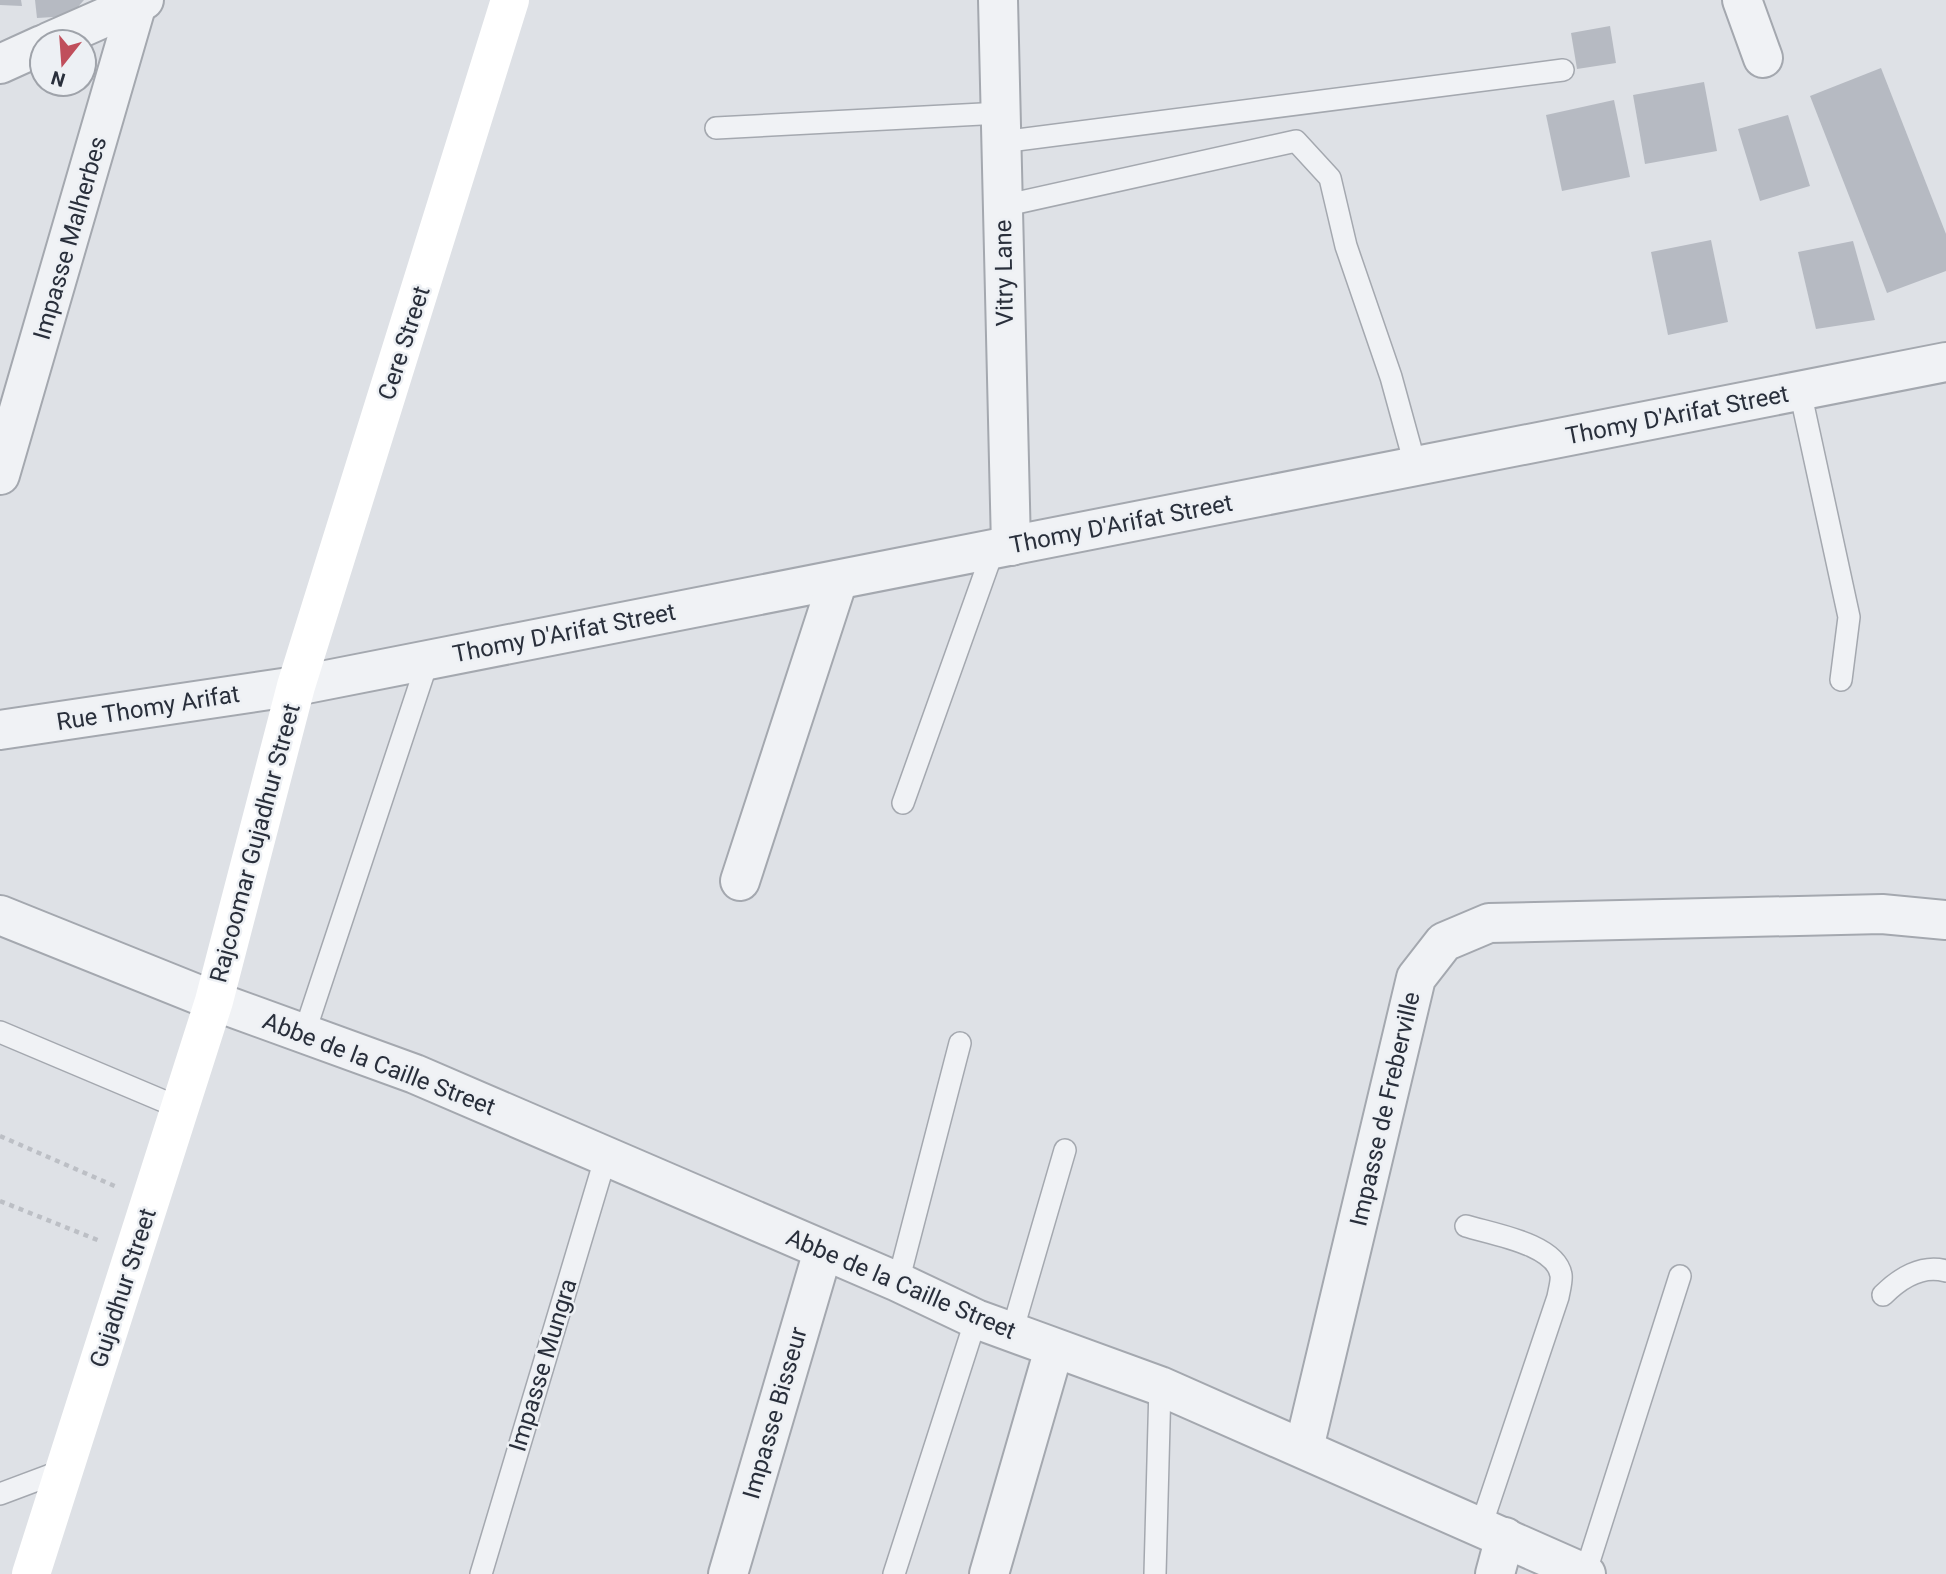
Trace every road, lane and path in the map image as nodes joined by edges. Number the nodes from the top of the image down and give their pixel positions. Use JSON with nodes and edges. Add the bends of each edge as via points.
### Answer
{"nodes":[{"id":1,"x":510,"y":0,"type":"edge"},
{"id":2,"x":998,"y":0,"type":"edge"},
{"id":3,"x":1742,"y":0,"type":"edge"},
{"id":4,"x":140,"y":1,"type":"edge"},
{"id":5,"x":80,"y":28,"type":"edge"},
{"id":6,"x":28,"y":51,"type":"edge"},
{"id":7,"x":1763,"y":58,"type":"dead end"},
{"id":8,"x":0,"y":64,"type":"edge"},
{"id":9,"x":1563,"y":70,"type":"dead end"},
{"id":10,"x":716,"y":128,"type":"dead end"},
{"id":11,"x":1001,"y":128,"type":"junction"},
{"id":12,"x":1003,"y":206,"type":"junction"},
{"id":13,"x":1946,"y":362,"type":"edge"},
{"id":14,"x":1800,"y":391,"type":"junction"},
{"id":15,"x":1416,"y":468,"type":"junction"},
{"id":16,"x":0,"y":475,"type":"edge"},
{"id":17,"x":1002,"y":547,"type":"junction"},
{"id":18,"x":838,"y":580,"type":"junction"},
{"id":19,"x":428,"y":660,"type":"junction"},
{"id":20,"x":1841,"y":680,"type":"dead end"},
{"id":21,"x":296,"y":686,"type":"junction"},
{"id":22,"x":0,"y":730,"type":"edge"},
{"id":23,"x":904,"y":803,"type":"dead end"},
{"id":24,"x":740,"y":881,"type":"dead end"},
{"id":25,"x":0,"y":915,"type":"edge"},
{"id":26,"x":1946,"y":920,"type":"edge"},
{"id":27,"x":214,"y":1001,"type":"junction"},
{"id":28,"x":0,"y":1032,"type":"edge"},
{"id":29,"x":304,"y":1034,"type":"junction"},
{"id":30,"x":960,"y":1043,"type":"dead end"},
{"id":31,"x":180,"y":1108,"type":"junction"},
{"id":32,"x":0,"y":1136,"type":"edge"},
{"id":33,"x":1065,"y":1150,"type":"dead end"},
{"id":34,"x":606,"y":1156,"type":"junction"},
{"id":35,"x":0,"y":1201,"type":"edge"},
{"id":36,"x":150,"y":1201,"type":"junction"},
{"id":37,"x":1466,"y":1226,"type":"dead end"},
{"id":38,"x":823,"y":1251,"type":"junction"},
{"id":39,"x":133,"y":1254,"type":"junction"},
{"id":40,"x":1946,"y":1271,"type":"edge"},
{"id":41,"x":1680,"y":1276,"type":"dead end"},
{"id":42,"x":898,"y":1282,"type":"junction"},
{"id":43,"x":1883,"y":1296,"type":"dead end"},
{"id":44,"x":976,"y":1319,"type":"junction"},
{"id":45,"x":1012,"y":1332,"type":"junction"},
{"id":46,"x":1054,"y":1349,"type":"junction"},
{"id":47,"x":1160,"y":1386,"type":"junction"},
{"id":48,"x":1304,"y":1448,"type":"junction"},
{"id":49,"x":64,"y":1470,"type":"junction"},
{"id":50,"x":0,"y":1494,"type":"edge"},
{"id":51,"x":1493,"y":1532,"type":"junction"},
{"id":52,"x":31,"y":1574,"type":"edge"},
{"id":53,"x":481,"y":1574,"type":"edge"},
{"id":54,"x":728,"y":1574,"type":"edge"},
{"id":55,"x":894,"y":1574,"type":"edge"},
{"id":56,"x":989,"y":1574,"type":"edge"},
{"id":57,"x":1155,"y":1574,"type":"edge"},
{"id":58,"x":1495,"y":1574,"type":"edge"},
{"id":59,"x":1586,"y":1574,"type":"edge"}],
"edges":[{"from":1,"to":21,"type":"street","name":"Cere Street"},
{"from":2,"to":11,"type":"street","name":"Vitry Lane"},
{"from":3,"to":7,"type":"street"},
{"from":4,"to":5,"type":"street"},
{"from":4,"to":16,"type":"street","name":"Impasse Malherbes"},
{"from":6,"to":8,"type":"street"},
{"from":9,"to":11,"type":"lane"},
{"from":10,"to":11,"type":"lane"},
{"from":11,"to":12,"type":"street","name":"Vitry Lane"},
{"from":12,"to":15,"type":"lane","via":[[1296,141],[1330,178],[1346,246],[1391,377]]},
{"from":12,"to":17,"type":"street","name":"Vitry Lane"},
{"from":13,"to":14,"type":"street","name":"Thomy D'Arifat Street"},
{"from":14,"to":15,"type":"street","name":"Thomy D'Arifat Street"},
{"from":14,"to":20,"type":"lane","via":[[1849,617]]},
{"from":15,"to":17,"type":"street","name":"Thomy D'Arifat Street"},
{"from":17,"to":18,"type":"street","name":"Thomy D'Arifat Street"},
{"from":17,"to":23,"type":"lane"},
{"from":18,"to":19,"type":"street","name":"Thomy D'Arifat Street"},
{"from":18,"to":24,"type":"street"},
{"from":19,"to":21,"type":"street","name":"Thomy D'Arifat Street"},
{"from":19,"to":29,"type":"lane"},
{"from":21,"to":22,"type":"street","name":"Rue Thomy Arifat"},
{"from":21,"to":27,"type":"street","name":"Rajcoomar Gujadhur Street"},
{"from":25,"to":27,"type":"street","name":"Abbe de la Caille Street"},
{"from":26,"to":48,"type":"street","name":"Impasse de Freberville","via":[[1882,914],[1489,923],[1444,942],[1416,978]]},
{"from":27,"to":29,"type":"street","name":"Abbe de la Caille Street"},
{"from":27,"to":31,"type":"street","name":"Gujadhur Street"},
{"from":28,"to":31,"type":"lane"},
{"from":29,"to":34,"type":"street","name":"Abbe de la Caille Street","via":[[415,1074]]},
{"from":30,"to":42,"type":"lane"},
{"from":31,"to":36,"type":"street","name":"Gujadhur Street"},
{"from":32,"to":36,"type":"path"},
{"from":33,"to":45,"type":"lane"},
{"from":34,"to":38,"type":"street","name":"Abbe de la Caille Street"},
{"from":34,"to":53,"type":"lane","name":"Impasse Mungra"},
{"from":35,"to":39,"type":"path"},
{"from":36,"to":39,"type":"street","name":"Gujadhur Street"},
{"from":37,"to":51,"type":"lane","via":[[1538,1248],[1552,1257],[1561,1275]]},
{"from":38,"to":42,"type":"street","name":"Abbe de la Caille Street"},
{"from":38,"to":54,"type":"street","name":"Impasse Bisseur"},
{"from":39,"to":49,"type":"street","name":"Gujadhur Street"},
{"from":40,"to":43,"type":"lane","via":[[1903,1276]]},
{"from":41,"to":59,"type":"lane"},
{"from":42,"to":44,"type":"street","name":"Abbe de la Caille Street"},
{"from":44,"to":45,"type":"street","name":"Abbe de la Caille Street"},
{"from":44,"to":55,"type":"lane"},
{"from":45,"to":46,"type":"street","name":"Abbe de la Caille Street"},
{"from":46,"to":47,"type":"street","name":"Abbe de la Caille Street"},
{"from":46,"to":56,"type":"street"},
{"from":47,"to":48,"type":"street","name":"Abbe de la Caille Street"},
{"from":47,"to":57,"type":"lane"},
{"from":48,"to":51,"type":"street","name":"Abbe de la Caille Street"},
{"from":49,"to":50,"type":"lane"},
{"from":49,"to":52,"type":"street","name":"Gujadhur Street"},
{"from":51,"to":58,"type":"street"},
{"from":51,"to":59,"type":"street","name":"Abbe de la Caille Street"}]}
